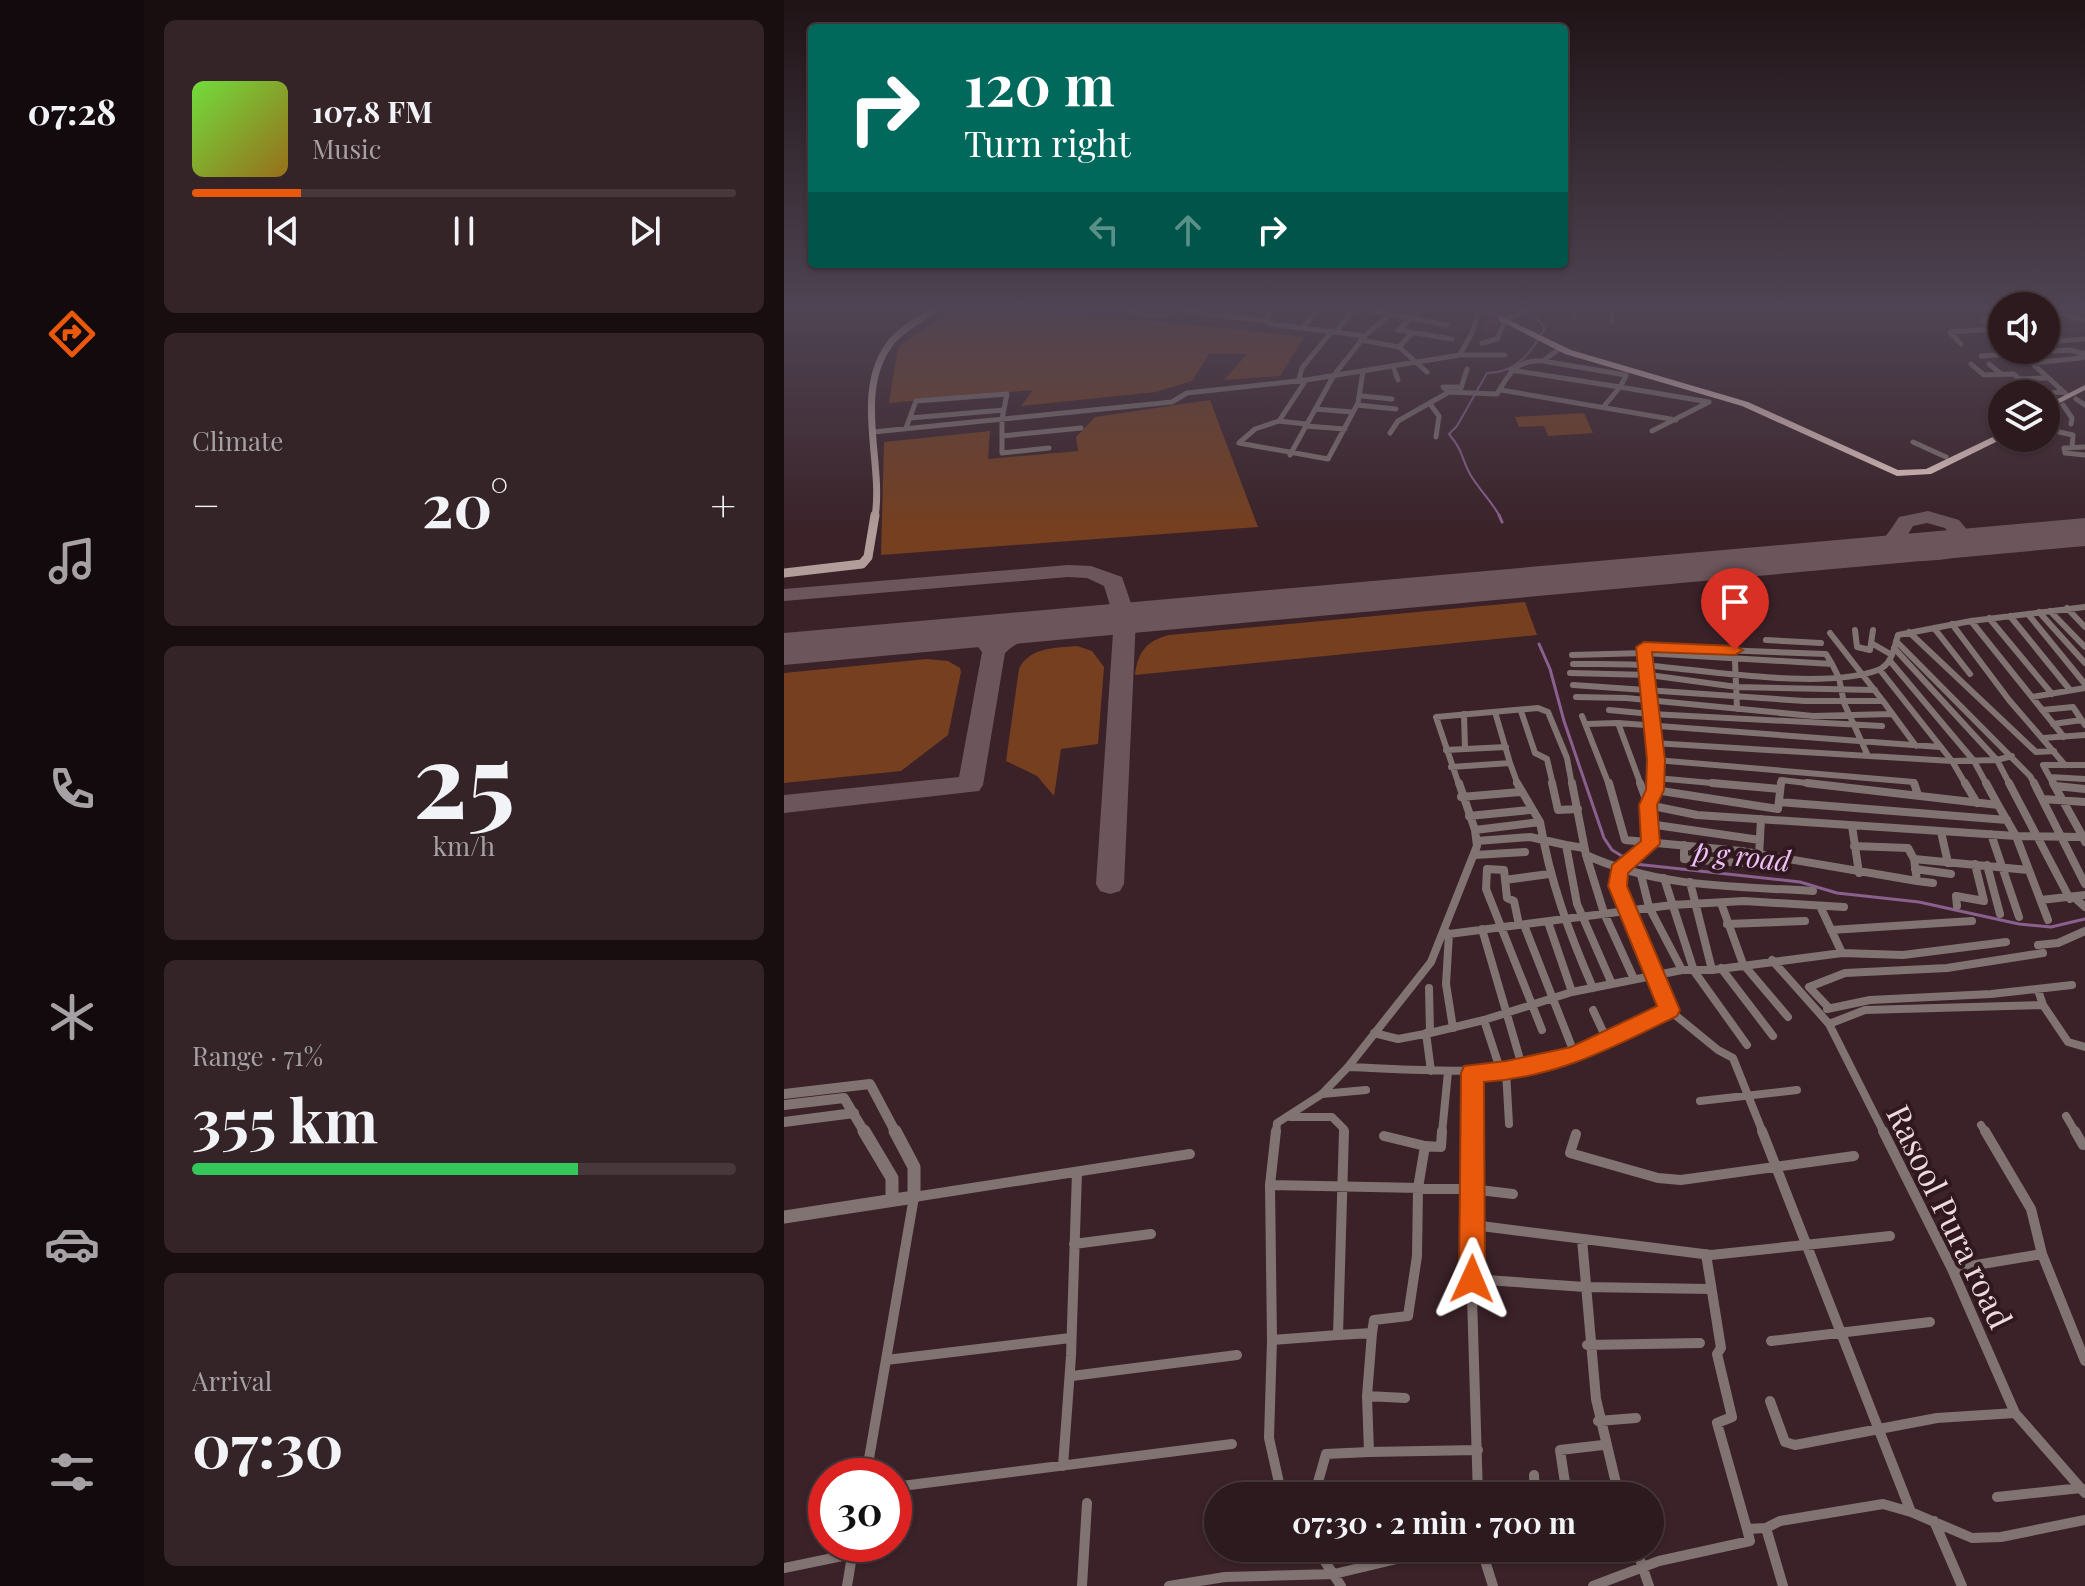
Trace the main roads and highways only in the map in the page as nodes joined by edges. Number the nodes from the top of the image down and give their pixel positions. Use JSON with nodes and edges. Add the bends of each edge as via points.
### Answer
{"nodes":[{"id":1,"x":875,"y":385,"type":"edge"},
{"id":2,"x":1676,"y":385,"type":"edge"},
{"id":3,"x":1694,"y":385,"type":"edge"},
{"id":4,"x":2085,"y":387,"type":"edge"},
{"id":5,"x":2085,"y":393,"type":"edge"},
{"id":6,"x":2070,"y":395,"type":"junction"},
{"id":7,"x":2060,"y":400,"type":"edge"},
{"id":8,"x":2060,"y":407,"type":"edge"},
{"id":9,"x":1988,"y":436,"type":"edge"},
{"id":10,"x":1988,"y":443,"type":"edge"},
{"id":11,"x":784,"y":573,"type":"edge"}],
"edges":[{"from":1,"to":11,"type":"main road","via":[[876,510],[868,557],[848,568]]},
{"from":2,"to":10,"type":"highway","via":[[1760,410],[1897,473],[1928,472]]},
{"from":3,"to":9,"type":"highway","via":[[1749,401],[1890,467],[1922,468]]},
{"from":4,"to":6,"type":"highway"},
{"from":5,"to":6,"type":"highway"},
{"from":6,"to":7,"type":"highway"},
{"from":6,"to":8,"type":"highway"}]}
